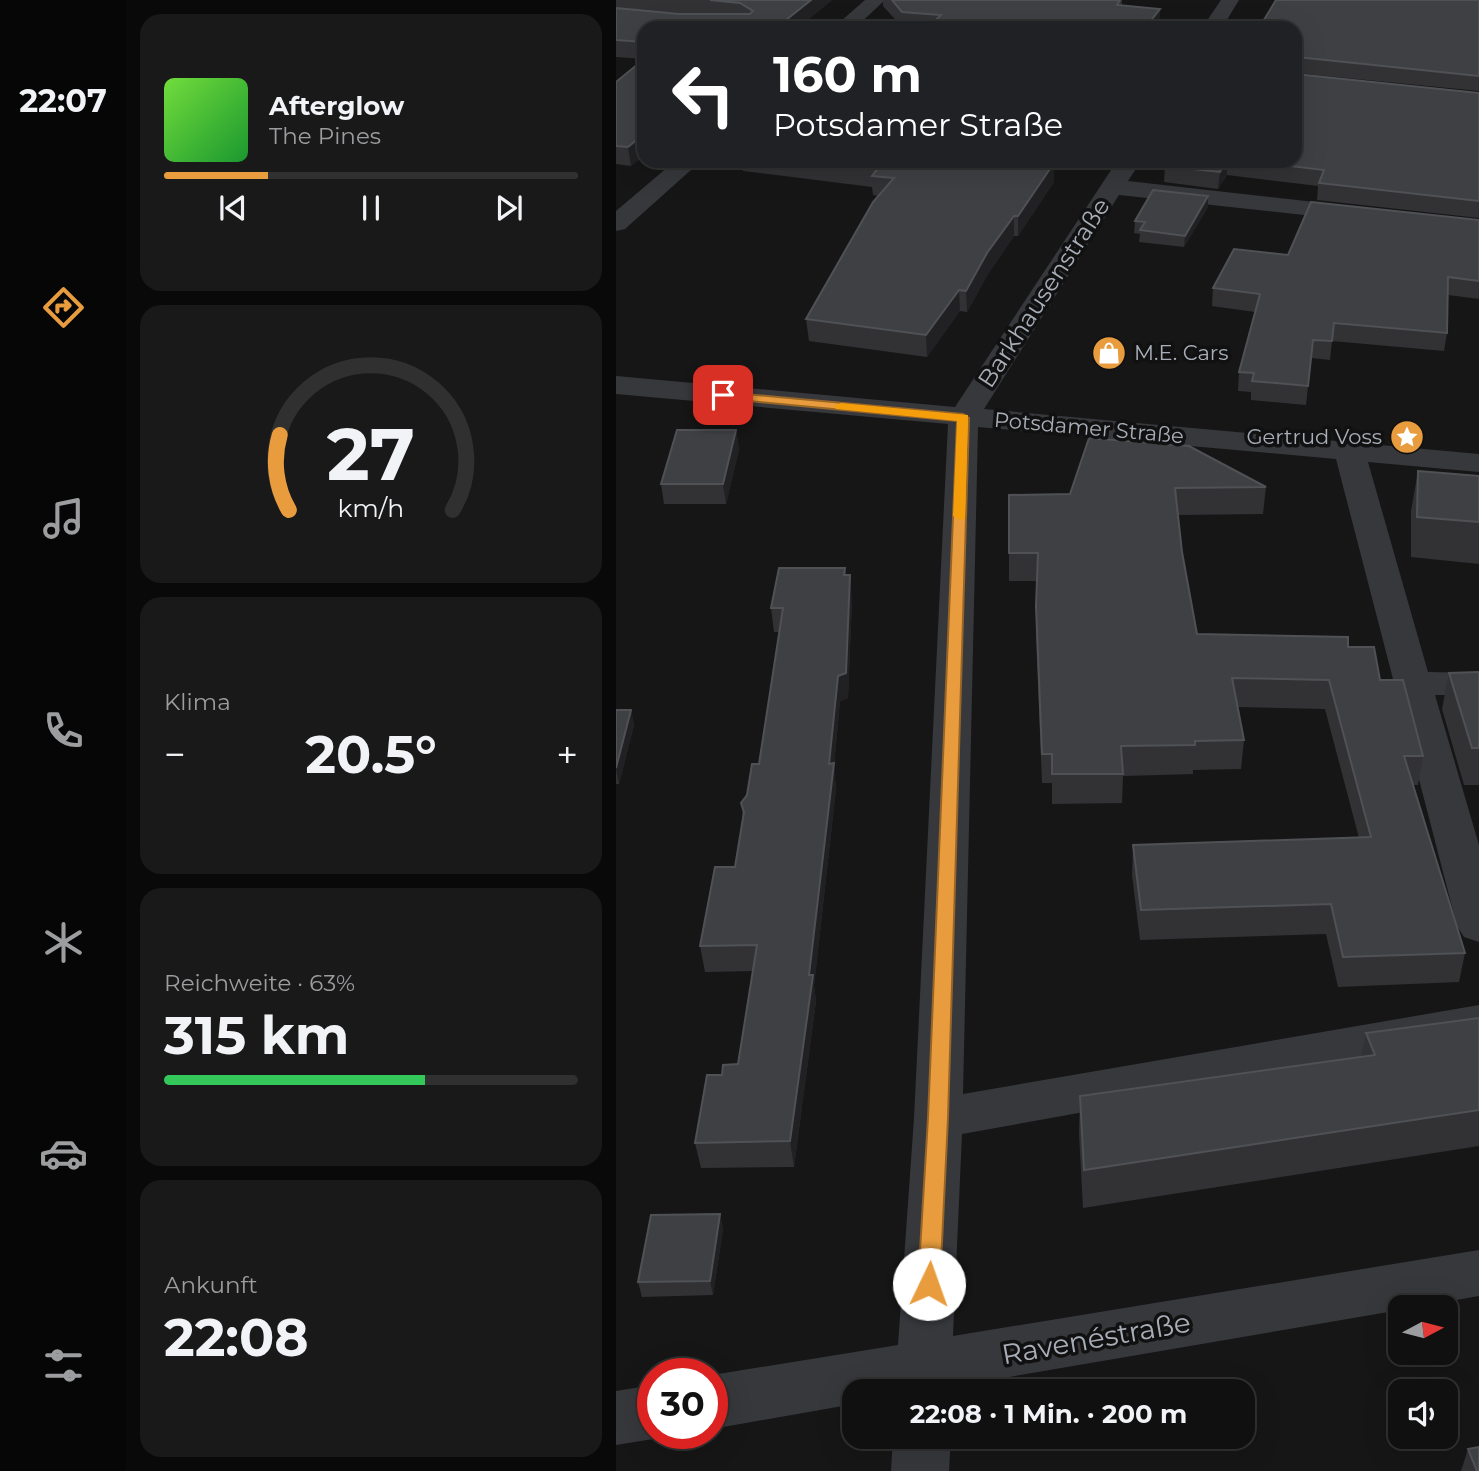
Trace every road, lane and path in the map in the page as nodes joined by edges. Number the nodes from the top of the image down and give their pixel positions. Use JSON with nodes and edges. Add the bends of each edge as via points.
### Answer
{"nodes":[{"id":1,"x":876,"y":0,"type":"edge"},
{"id":2,"x":1230,"y":0,"type":"edge"},
{"id":3,"x":851,"y":21,"type":"edge"},
{"id":4,"x":1216,"y":21,"type":"edge"},
{"id":5,"x":681,"y":168,"type":"edge"},
{"id":6,"x":1125,"y":168,"type":"edge"},
{"id":7,"x":1114,"y":187,"type":"junction"},
{"id":8,"x":1384,"y":217,"type":"edge"},
{"id":9,"x":616,"y":224,"type":"edge"},
{"id":10,"x":616,"y":385,"type":"edge"},
{"id":11,"x":963,"y":418,"type":"junction"},
{"id":12,"x":1349,"y":451,"type":"junction"},
{"id":13,"x":1479,"y":463,"type":"edge"},
{"id":14,"x":1412,"y":683,"type":"junction"},
{"id":15,"x":1479,"y":684,"type":"edge"},
{"id":16,"x":1464,"y":810,"type":"edge"},
{"id":17,"x":1479,"y":926,"type":"edge"},
{"id":18,"x":1479,"y":1023,"type":"edge"},
{"id":19,"x":938,"y":1118,"type":"junction"},
{"id":20,"x":1479,"y":1273,"type":"edge"},
{"id":21,"x":924,"y":1379,"type":"edge"},
{"id":22,"x":842,"y":1388,"type":"edge"},
{"id":23,"x":728,"y":1400,"type":"edge"},
{"id":24,"x":637,"y":1415,"type":"edge"},
{"id":25,"x":616,"y":1418,"type":"edge"},
{"id":26,"x":921,"y":1449,"type":"edge"},
{"id":27,"x":920,"y":1471,"type":"edge"}],
"edges":[{"from":1,"to":3,"type":"street"},
{"from":2,"to":4,"type":"street"},
{"from":5,"to":9,"type":"street"},
{"from":6,"to":7,"type":"street","name":"Barkhausenstraße"},
{"from":7,"to":8,"type":"street"},
{"from":7,"to":11,"type":"street","name":"Barkhausenstraße"},
{"from":10,"to":11,"type":"street","name":"Potsdamer Straße"},
{"from":11,"to":12,"type":"street","name":"Potsdamer Straße"},
{"from":11,"to":19,"type":"street"},
{"from":12,"to":13,"type":"street","name":"Potsdamer Straße"},
{"from":12,"to":14,"type":"street"},
{"from":14,"to":15,"type":"street"},
{"from":14,"to":16,"type":"street"},
{"from":16,"to":17,"type":"street"},
{"from":18,"to":19,"type":"street"},
{"from":19,"to":21,"type":"street"},
{"from":20,"to":21,"type":"street","name":"Ravenéstraße"},
{"from":22,"to":23,"type":"street","name":"Ravenéstraße"},
{"from":24,"to":25,"type":"street"},
{"from":26,"to":27,"type":"street"}]}
